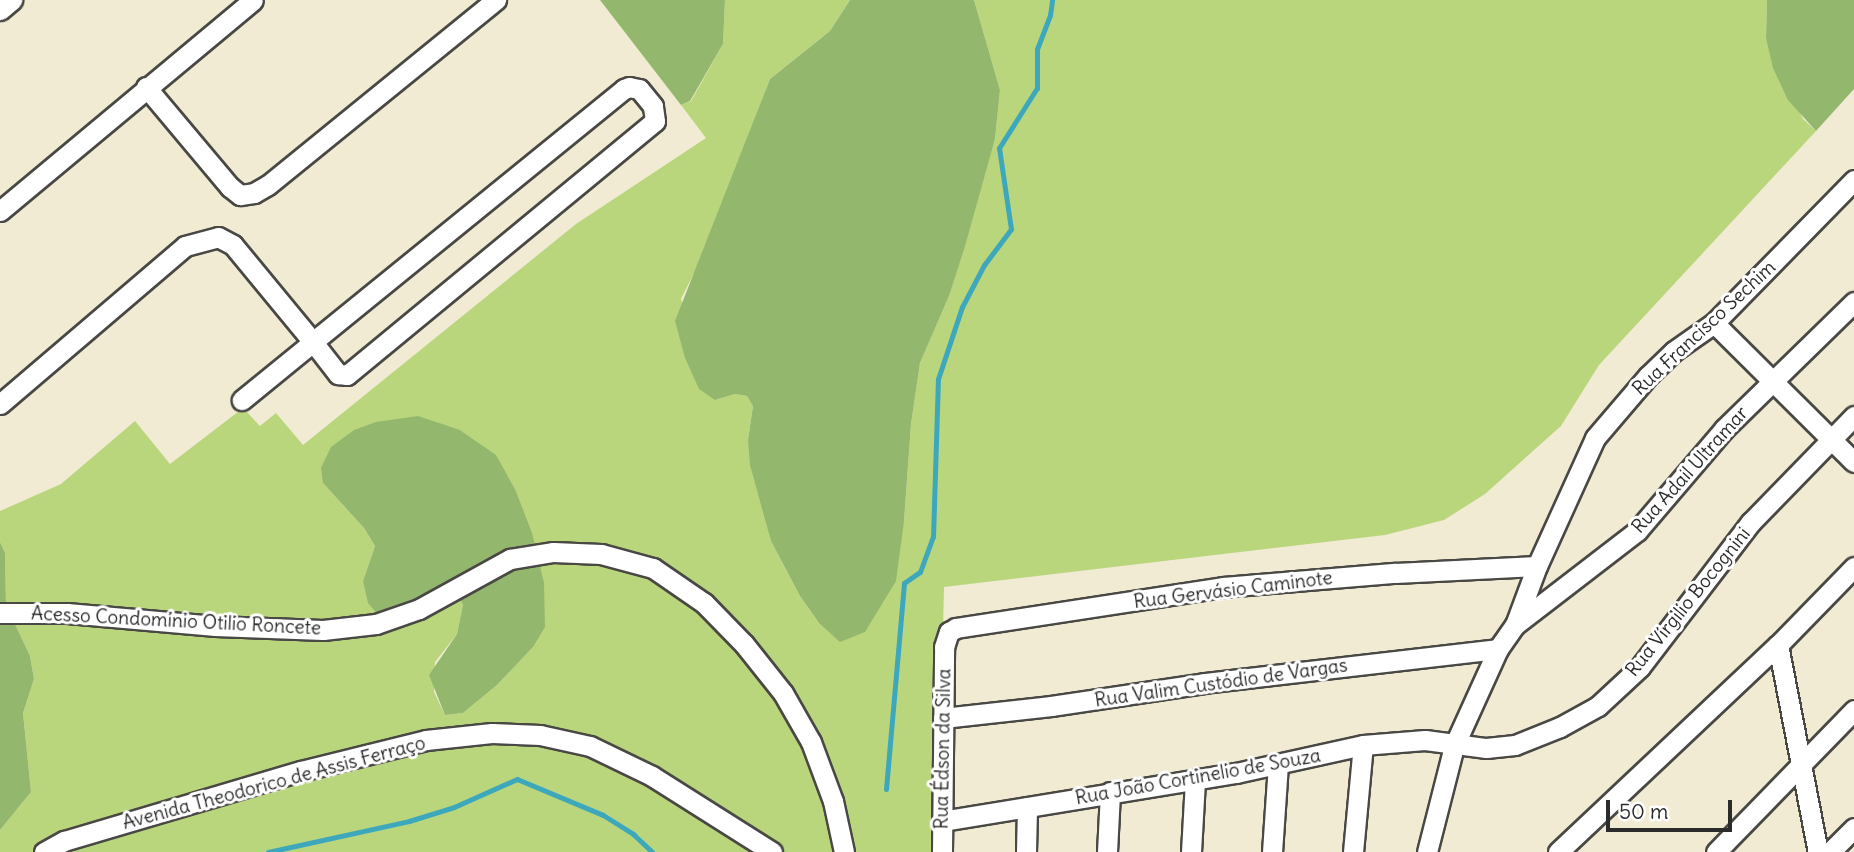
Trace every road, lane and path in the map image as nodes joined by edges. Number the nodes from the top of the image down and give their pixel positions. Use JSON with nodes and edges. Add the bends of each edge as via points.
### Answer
{"nodes":[{"id":1,"x":12,"y":0,"type":"edge"},
{"id":2,"x":253,"y":0,"type":"edge"},
{"id":3,"x":496,"y":0,"type":"edge"},
{"id":4,"x":0,"y":10,"type":"edge"},
{"id":5,"x":146,"y":87,"type":"junction"},
{"id":6,"x":1854,"y":180,"type":"edge"},
{"id":7,"x":0,"y":211,"type":"edge"},
{"id":8,"x":1854,"y":302,"type":"edge"},
{"id":9,"x":1714,"y":323,"type":"junction"},
{"id":10,"x":313,"y":342,"type":"junction"},
{"id":11,"x":1771,"y":380,"type":"junction"},
{"id":12,"x":242,"y":400,"type":"dead end"},
{"id":13,"x":0,"y":404,"type":"edge"},
{"id":14,"x":1854,"y":416,"type":"edge"},
{"id":15,"x":1832,"y":439,"type":"junction"},
{"id":16,"x":1854,"y":461,"type":"edge"},
{"id":17,"x":1537,"y":566,"type":"junction"},
{"id":18,"x":1854,"y":567,"type":"edge"},
{"id":19,"x":0,"y":613,"type":"edge"},
{"id":20,"x":1515,"y":625,"type":"junction"},
{"id":21,"x":1778,"y":645,"type":"junction"},
{"id":22,"x":944,"y":647,"type":"joint"},
{"id":23,"x":1498,"y":649,"type":"junction"},
{"id":24,"x":1854,"y":710,"type":"edge"},
{"id":25,"x":943,"y":718,"type":"junction"},
{"id":26,"x":1363,"y":745,"type":"junction"},
{"id":27,"x":1454,"y":746,"type":"junction"},
{"id":28,"x":1278,"y":764,"type":"junction"},
{"id":29,"x":1803,"y":764,"type":"junction"},
{"id":30,"x":1195,"y":780,"type":"junction"},
{"id":31,"x":1110,"y":792,"type":"junction"},
{"id":32,"x":1027,"y":807,"type":"junction"},
{"id":33,"x":942,"y":821,"type":"junction"},
{"id":34,"x":1854,"y":828,"type":"edge"},
{"id":35,"x":44,"y":852,"type":"edge"},
{"id":36,"x":772,"y":852,"type":"edge"},
{"id":37,"x":844,"y":852,"type":"edge"},
{"id":38,"x":942,"y":852,"type":"edge"},
{"id":39,"x":1026,"y":852,"type":"edge"},
{"id":40,"x":1107,"y":852,"type":"edge"},
{"id":41,"x":1191,"y":852,"type":"edge"},
{"id":42,"x":1272,"y":852,"type":"edge"},
{"id":43,"x":1353,"y":852,"type":"edge"},
{"id":44,"x":1427,"y":852,"type":"edge"},
{"id":45,"x":1558,"y":852,"type":"edge"},
{"id":46,"x":1716,"y":852,"type":"edge"},
{"id":47,"x":1818,"y":852,"type":"edge"},
{"id":48,"x":1830,"y":852,"type":"edge"}],
"edges":[{"from":1,"to":4,"type":"street"},
{"from":2,"to":5,"type":"street"},
{"from":3,"to":5,"type":"street","via":[[254,193],[240,195],[230,187]]},
{"from":5,"to":7,"type":"street"},
{"from":6,"to":9,"type":"street","name":"Rua Francisco Sechim"},
{"from":8,"to":11,"type":"street","name":"Rua Adail Ultramar"},
{"from":9,"to":11,"type":"street"},
{"from":9,"to":17,"type":"street","name":"Rua Francisco Sechim","via":[[1648,376],[1595,438]]},
{"from":10,"to":10,"type":"street","via":[[624,89],[639,89],[653,106],[655,121],[347,374],[338,374]]},
{"from":10,"to":12,"type":"street"},
{"from":10,"to":13,"type":"street","via":[[233,245],[219,237],[204,239],[185,246]]},
{"from":11,"to":15,"type":"street"},
{"from":11,"to":20,"type":"street","name":"Rua Adail Ultramar","via":[[1637,531]]},
{"from":14,"to":15,"type":"street","name":"Rua Vírgilio Bocognini"},
{"from":15,"to":16,"type":"street"},
{"from":15,"to":27,"type":"street","name":"Rua Vírgilio Bocognini","via":[[1751,522],[1640,667],[1598,706],[1515,745]]},
{"from":17,"to":20,"type":"street","name":"Rua Francisco Sechim"},
{"from":17,"to":22,"type":"street","name":"Rua Gervásio Caminote","via":[[1223,587],[956,628],[949,632]]},
{"from":18,"to":21,"type":"street"},
{"from":19,"to":37,"type":"street","name":"Acesso Condomínio Otilio Roncete","via":[[323,630],[376,624],[419,609],[510,559],[552,552],[601,554],[653,568],[704,603],[783,693],[811,742],[833,802]]},
{"from":20,"to":23,"type":"street"},
{"from":21,"to":29,"type":"street"},
{"from":21,"to":45,"type":"street"},
{"from":22,"to":25,"type":"street","name":"Rua Édson da Silva"},
{"from":23,"to":25,"type":"street","name":"Rua Valim Custódio de Vargas"},
{"from":23,"to":27,"type":"street"},
{"from":24,"to":29,"type":"street"},
{"from":25,"to":33,"type":"street","name":"Rua Édson da Silva"},
{"from":26,"to":27,"type":"street","name":"Rua João Cortinelio de Souza","via":[[1424,740]]},
{"from":26,"to":28,"type":"street","name":"Rua João Cortinelio de Souza"},
{"from":26,"to":43,"type":"street"},
{"from":27,"to":44,"type":"street"},
{"from":28,"to":30,"type":"street","name":"Rua João Cortinelio de Souza"},
{"from":28,"to":42,"type":"street"},
{"from":29,"to":46,"type":"street"},
{"from":29,"to":47,"type":"street"},
{"from":30,"to":31,"type":"street","name":"Rua João Cortinelio de Souza"},
{"from":30,"to":41,"type":"street"},
{"from":31,"to":32,"type":"street","name":"Rua João Cortinelio de Souza"},
{"from":31,"to":40,"type":"street"},
{"from":32,"to":33,"type":"street","name":"Rua João Cortinelio de Souza"},
{"from":32,"to":39,"type":"street"},
{"from":33,"to":38,"type":"street","name":"Rua Édson da Silva"},
{"from":34,"to":48,"type":"street"},
{"from":35,"to":36,"type":"street","name":"Avenida Theodorico de Assis Ferraço","via":[[64,841],[301,771],[426,740],[492,733],[540,735],[590,746],[652,776]]}]}
